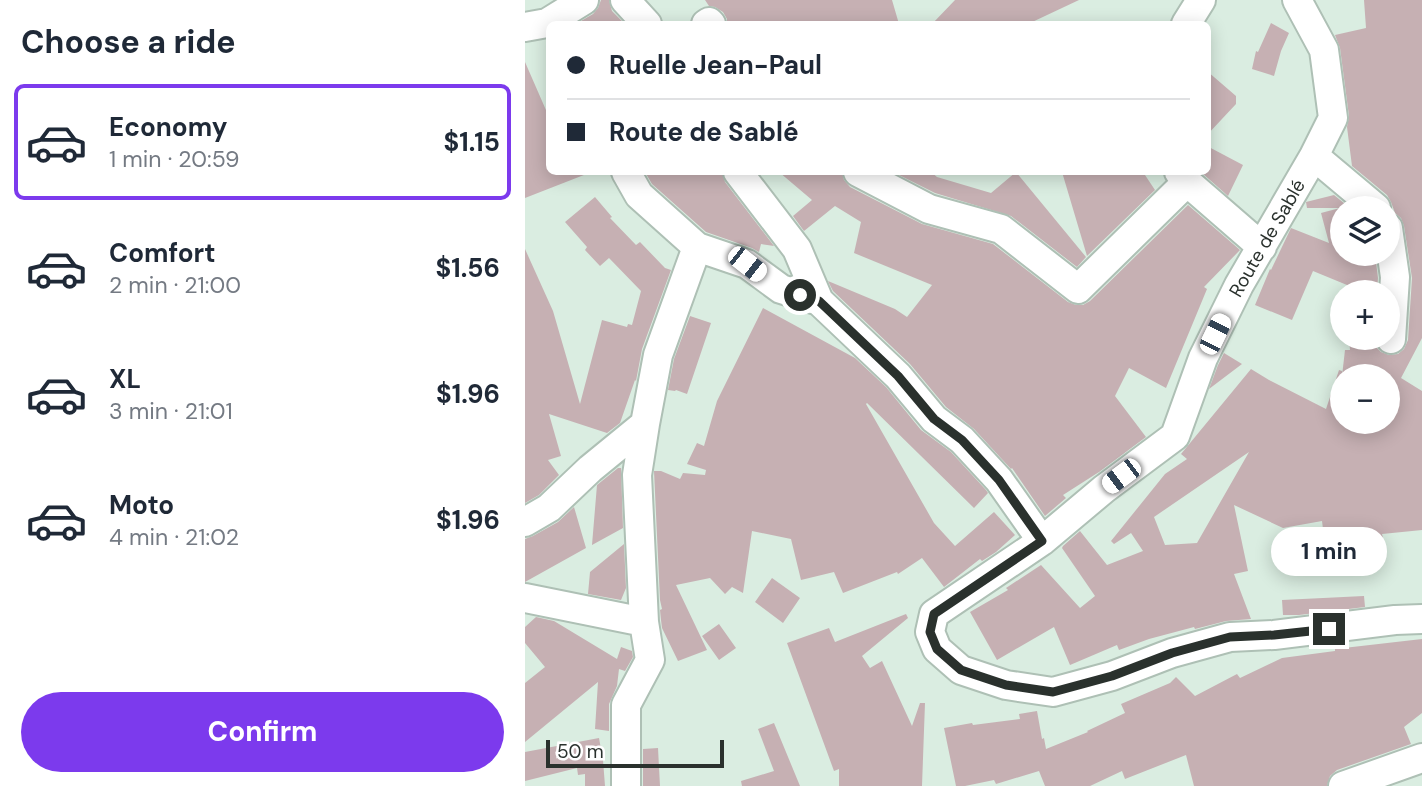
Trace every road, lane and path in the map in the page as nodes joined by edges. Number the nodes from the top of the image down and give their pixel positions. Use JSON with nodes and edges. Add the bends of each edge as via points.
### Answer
{"nodes":[{"id":1,"x":584,"y":0,"type":"edge"},
{"id":2,"x":625,"y":0,"type":"edge"},
{"id":3,"x":1201,"y":0,"type":"edge"},
{"id":4,"x":1297,"y":0,"type":"edge"},
{"id":5,"x":541,"y":20,"type":"edge"},
{"id":6,"x":644,"y":21,"type":"edge"},
{"id":7,"x":1188,"y":21,"type":"edge"},
{"id":8,"x":1314,"y":156,"type":"junction"},
{"id":9,"x":628,"y":175,"type":"edge"},
{"id":10,"x":740,"y":175,"type":"edge"},
{"id":11,"x":864,"y":175,"type":"edge"},
{"id":12,"x":1183,"y":177,"type":"edge"},
{"id":13,"x":1362,"y":196,"type":"edge"},
{"id":14,"x":697,"y":247,"type":"junction"},
{"id":15,"x":1262,"y":247,"type":"junction"},
{"id":16,"x":819,"y":301,"type":"junction"},
{"id":17,"x":645,"y":424,"type":"junction"},
{"id":18,"x":525,"y":522,"type":"edge"},
{"id":19,"x":1042,"y":541,"type":"junction"},
{"id":20,"x":525,"y":598,"type":"edge"},
{"id":21,"x":1422,"y":619,"type":"edge"},
{"id":22,"x":644,"y":622,"type":"junction"},
{"id":23,"x":1422,"y":758,"type":"edge"},
{"id":24,"x":626,"y":786,"type":"edge"},
{"id":25,"x":1343,"y":786,"type":"edge"}],
"edges":[{"from":1,"to":5,"type":"street"},
{"from":2,"to":6,"type":"street"},
{"from":3,"to":7,"type":"street"},
{"from":4,"to":8,"type":"street","name":"Route de Sablé","via":[[1324,50],[1333,118]]},
{"from":8,"to":13,"type":"street"},
{"from":8,"to":15,"type":"street","name":"Route de Sablé"},
{"from":9,"to":14,"type":"street","via":[[639,195]]},
{"from":10,"to":16,"type":"street","via":[[797,249]]},
{"from":11,"to":12,"type":"street","via":[[929,209],[1000,229],[1078,289]]},
{"from":12,"to":15,"type":"street"},
{"from":14,"to":16,"type":"street","via":[[747,264],[781,289]]},
{"from":14,"to":17,"type":"street","via":[[659,355]]},
{"from":15,"to":19,"type":"street","name":"Route de Sablé","via":[[1203,358],[1175,436]]},
{"from":16,"to":19,"type":"street","via":[[898,376],[934,419],[962,440],[999,480]]},
{"from":17,"to":18,"type":"street","via":[[549,508]]},
{"from":17,"to":22,"type":"street","via":[[637,475]]},
{"from":19,"to":21,"type":"street","name":"Route de Sablé","via":[[934,614],[930,632],[937,649],[961,670],[1006,685],[1053,692],[1230,637]]},
{"from":20,"to":22,"type":"street"},
{"from":22,"to":24,"type":"street","via":[[650,660],[626,705]]},
{"from":23,"to":25,"type":"street"}]}
